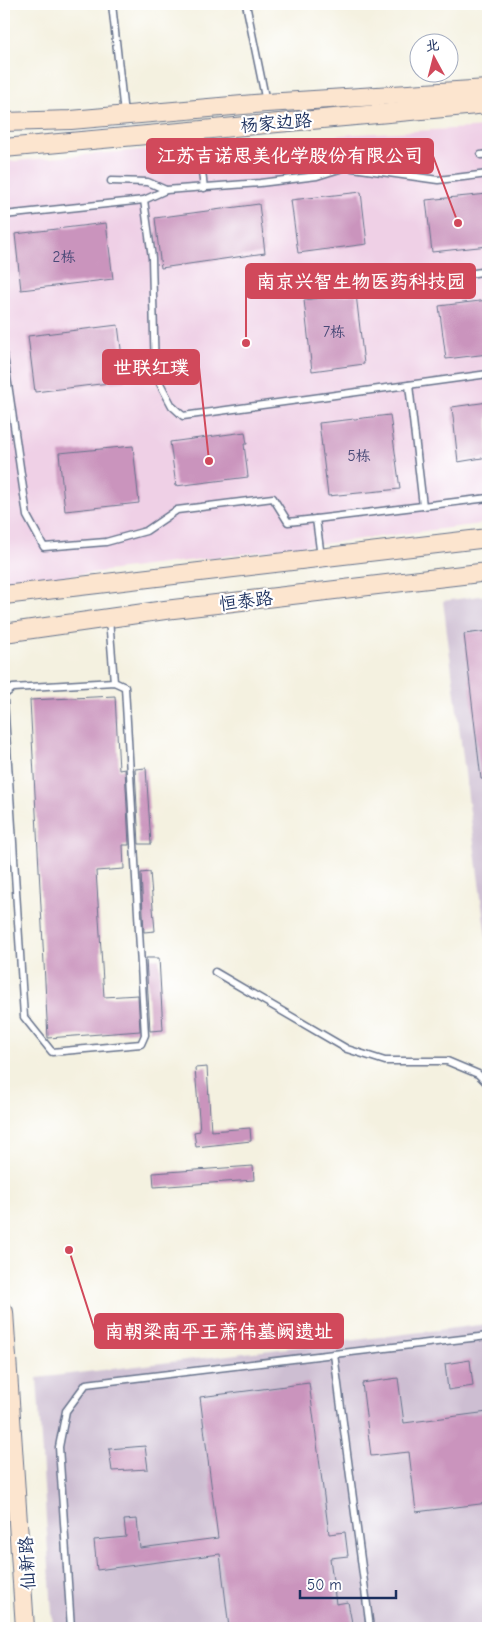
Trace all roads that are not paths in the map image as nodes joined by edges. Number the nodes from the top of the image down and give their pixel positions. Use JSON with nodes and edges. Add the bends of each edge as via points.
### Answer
{"nodes":[{"id":1,"x":112,"y":4,"type":"edge"},
{"id":2,"x":246,"y":4,"type":"edge"},
{"id":3,"x":488,"y":89,"type":"edge"},
{"id":4,"x":266,"y":103,"type":"junction"},
{"id":5,"x":488,"y":104,"type":"edge"},
{"id":6,"x":124,"y":115,"type":"junction"},
{"id":7,"x":4,"y":122,"type":"edge"},
{"id":8,"x":196,"y":130,"type":"junction"},
{"id":9,"x":4,"y":148,"type":"edge"},
{"id":10,"x":488,"y":174,"type":"edge"},
{"id":11,"x":111,"y":181,"type":"dead end"},
{"id":12,"x":204,"y":188,"type":"junction"},
{"id":13,"x":166,"y":190,"type":"junction"},
{"id":14,"x":144,"y":200,"type":"junction"},
{"id":15,"x":4,"y":216,"type":"edge"},
{"id":16,"x":488,"y":271,"type":"edge"},
{"id":17,"x":455,"y":276,"type":"dead end"},
{"id":18,"x":4,"y":356,"type":"edge"},
{"id":19,"x":488,"y":374,"type":"edge"},
{"id":20,"x":409,"y":385,"type":"junction"},
{"id":21,"x":488,"y":498,"type":"edge"},
{"id":22,"x":423,"y":506,"type":"junction"},
{"id":23,"x":316,"y":519,"type":"junction"},
{"id":24,"x":488,"y":538,"type":"edge"},
{"id":25,"x":321,"y":558,"type":"junction"},
{"id":26,"x":488,"y":572,"type":"edge"},
{"id":27,"x":4,"y":594,"type":"edge"},
{"id":28,"x":109,"y":617,"type":"junction"},
{"id":29,"x":4,"y":633,"type":"edge"},
{"id":30,"x":114,"y":682,"type":"junction"},
{"id":31,"x":4,"y":696,"type":"edge"},
{"id":32,"x":4,"y":700,"type":"edge"},
{"id":33,"x":215,"y":972,"type":"dead end"},
{"id":34,"x":488,"y":1084,"type":"edge"},
{"id":35,"x":4,"y":1312,"type":"edge"},
{"id":36,"x":488,"y":1336,"type":"edge"},
{"id":37,"x":334,"y":1354,"type":"junction"},
{"id":38,"x":10,"y":1409,"type":"junction"},
{"id":39,"x":25,"y":1628,"type":"edge"},
{"id":40,"x":31,"y":1628,"type":"edge"},
{"id":41,"x":71,"y":1628,"type":"edge"},
{"id":42,"x":370,"y":1628,"type":"edge"}],
"edges":[{"from":1,"to":6,"type":"lane"},
{"from":2,"to":4,"type":"lane"},
{"from":3,"to":4,"type":"street","name":"杨家边路"},
{"from":4,"to":6,"type":"street","name":"杨家边路"},
{"from":5,"to":8,"type":"street","name":"杨家边路"},
{"from":6,"to":7,"type":"street","name":"杨家边路"},
{"from":8,"to":9,"type":"street","name":"杨家边路"},
{"from":8,"to":12,"type":"lane"},
{"from":10,"to":12,"type":"lane","via":[[438,180],[346,167],[317,176]]},
{"from":11,"to":13,"type":"lane","via":[[148,182]]},
{"from":12,"to":13,"type":"lane"},
{"from":13,"to":14,"type":"lane"},
{"from":14,"to":15,"type":"lane"},
{"from":14,"to":20,"type":"lane","via":[[152,258],[155,374],[172,406],[183,416]]},
{"from":16,"to":17,"type":"lane"},
{"from":18,"to":23,"type":"lane","via":[[27,516],[44,547],[106,542],[146,531],[177,510],[273,498],[288,522]]},
{"from":19,"to":20,"type":"lane"},
{"from":20,"to":22,"type":"lane"},
{"from":21,"to":22,"type":"lane"},
{"from":22,"to":23,"type":"lane"},
{"from":23,"to":25,"type":"lane"},
{"from":24,"to":25,"type":"street","name":"恒泰路"},
{"from":25,"to":27,"type":"street","name":"恒泰路"},
{"from":26,"to":28,"type":"street","name":"恒泰路"},
{"from":28,"to":29,"type":"street","name":"恒泰路"},
{"from":28,"to":30,"type":"lane"},
{"from":30,"to":31,"type":"lane","via":[[13,688]]},
{"from":30,"to":32,"type":"lane","via":[[125,687],[145,1035],[141,1044],[52,1052],[24,1017]]},
{"from":33,"to":34,"type":"lane","via":[[346,1049],[384,1061],[447,1061],[478,1074]]},
{"from":35,"to":38,"type":"street","name":"仙新路"},
{"from":36,"to":37,"type":"lane"},
{"from":37,"to":41,"type":"lane","via":[[86,1384],[66,1411],[59,1446]]},
{"from":37,"to":42,"type":"lane"},
{"from":38,"to":39,"type":"street","name":"仙新路"},
{"from":38,"to":40,"type":"street","name":"仙新路","via":[[23,1475]]}]}
